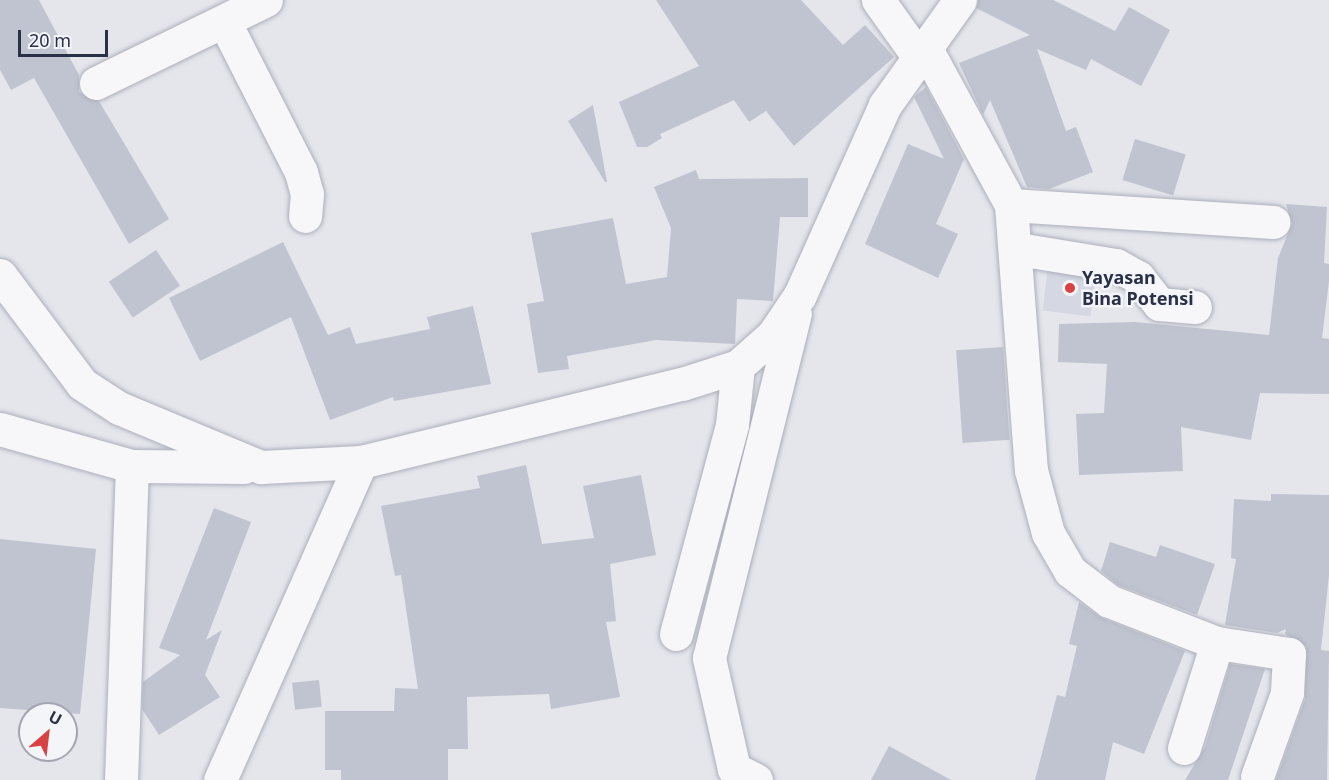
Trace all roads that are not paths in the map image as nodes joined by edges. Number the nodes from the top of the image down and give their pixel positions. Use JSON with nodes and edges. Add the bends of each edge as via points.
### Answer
{"nodes":[{"id":1,"x":266,"y":0,"type":"edge"},
{"id":2,"x":878,"y":0,"type":"edge"},
{"id":3,"x":960,"y":0,"type":"edge"},
{"id":4,"x":225,"y":23,"type":"junction"},
{"id":5,"x":922,"y":51,"type":"junction"},
{"id":6,"x":96,"y":83,"type":"dead end"},
{"id":7,"x":1011,"y":205,"type":"junction"},
{"id":8,"x":305,"y":216,"type":"dead end"},
{"id":9,"x":1273,"y":222,"type":"dead end"},
{"id":10,"x":1018,"y":249,"type":"junction"},
{"id":11,"x":0,"y":276,"type":"edge"},
{"id":12,"x":800,"y":295,"type":"junction"},
{"id":13,"x":1195,"y":307,"type":"dead end"},
{"id":14,"x":738,"y":366,"type":"junction"},
{"id":15,"x":0,"y":429,"type":"edge"},
{"id":16,"x":361,"y":462,"type":"junction"},
{"id":17,"x":132,"y":466,"type":"junction"},
{"id":18,"x":261,"y":466,"type":"junction"},
{"id":19,"x":676,"y":634,"type":"dead end"},
{"id":20,"x":1217,"y":643,"type":"junction"},
{"id":21,"x":1184,"y":748,"type":"dead end"},
{"id":22,"x":740,"y":776,"type":"edge"},
{"id":23,"x":1257,"y":777,"type":"dead end"},
{"id":24,"x":121,"y":780,"type":"edge"},
{"id":25,"x":220,"y":780,"type":"edge"}],
"edges":[{"from":1,"to":4,"type":"street"},
{"from":2,"to":5,"type":"street"},
{"from":3,"to":5,"type":"street"},
{"from":4,"to":6,"type":"street"},
{"from":4,"to":8,"type":"street","via":[[301,172],[307,194]]},
{"from":5,"to":7,"type":"street"},
{"from":5,"to":12,"type":"street","via":[[885,105]]},
{"from":7,"to":9,"type":"street"},
{"from":7,"to":10,"type":"street"},
{"from":10,"to":13,"type":"street","via":[[1108,262],[1138,277],[1159,304]]},
{"from":10,"to":20,"type":"street","via":[[1032,470],[1048,533],[1084,586]]},
{"from":11,"to":18,"type":"street","via":[[82,384],[119,408]]},
{"from":12,"to":14,"type":"street","via":[[773,335]]},
{"from":12,"to":22,"type":"street","via":[[710,658]]},
{"from":14,"to":16,"type":"street"},
{"from":14,"to":19,"type":"street","via":[[732,425]]},
{"from":15,"to":17,"type":"street"},
{"from":16,"to":18,"type":"street"},
{"from":16,"to":25,"type":"street"},
{"from":17,"to":18,"type":"street"},
{"from":17,"to":24,"type":"street"},
{"from":20,"to":21,"type":"street"},
{"from":20,"to":23,"type":"street","via":[[1290,656],[1287,693]]}]}
